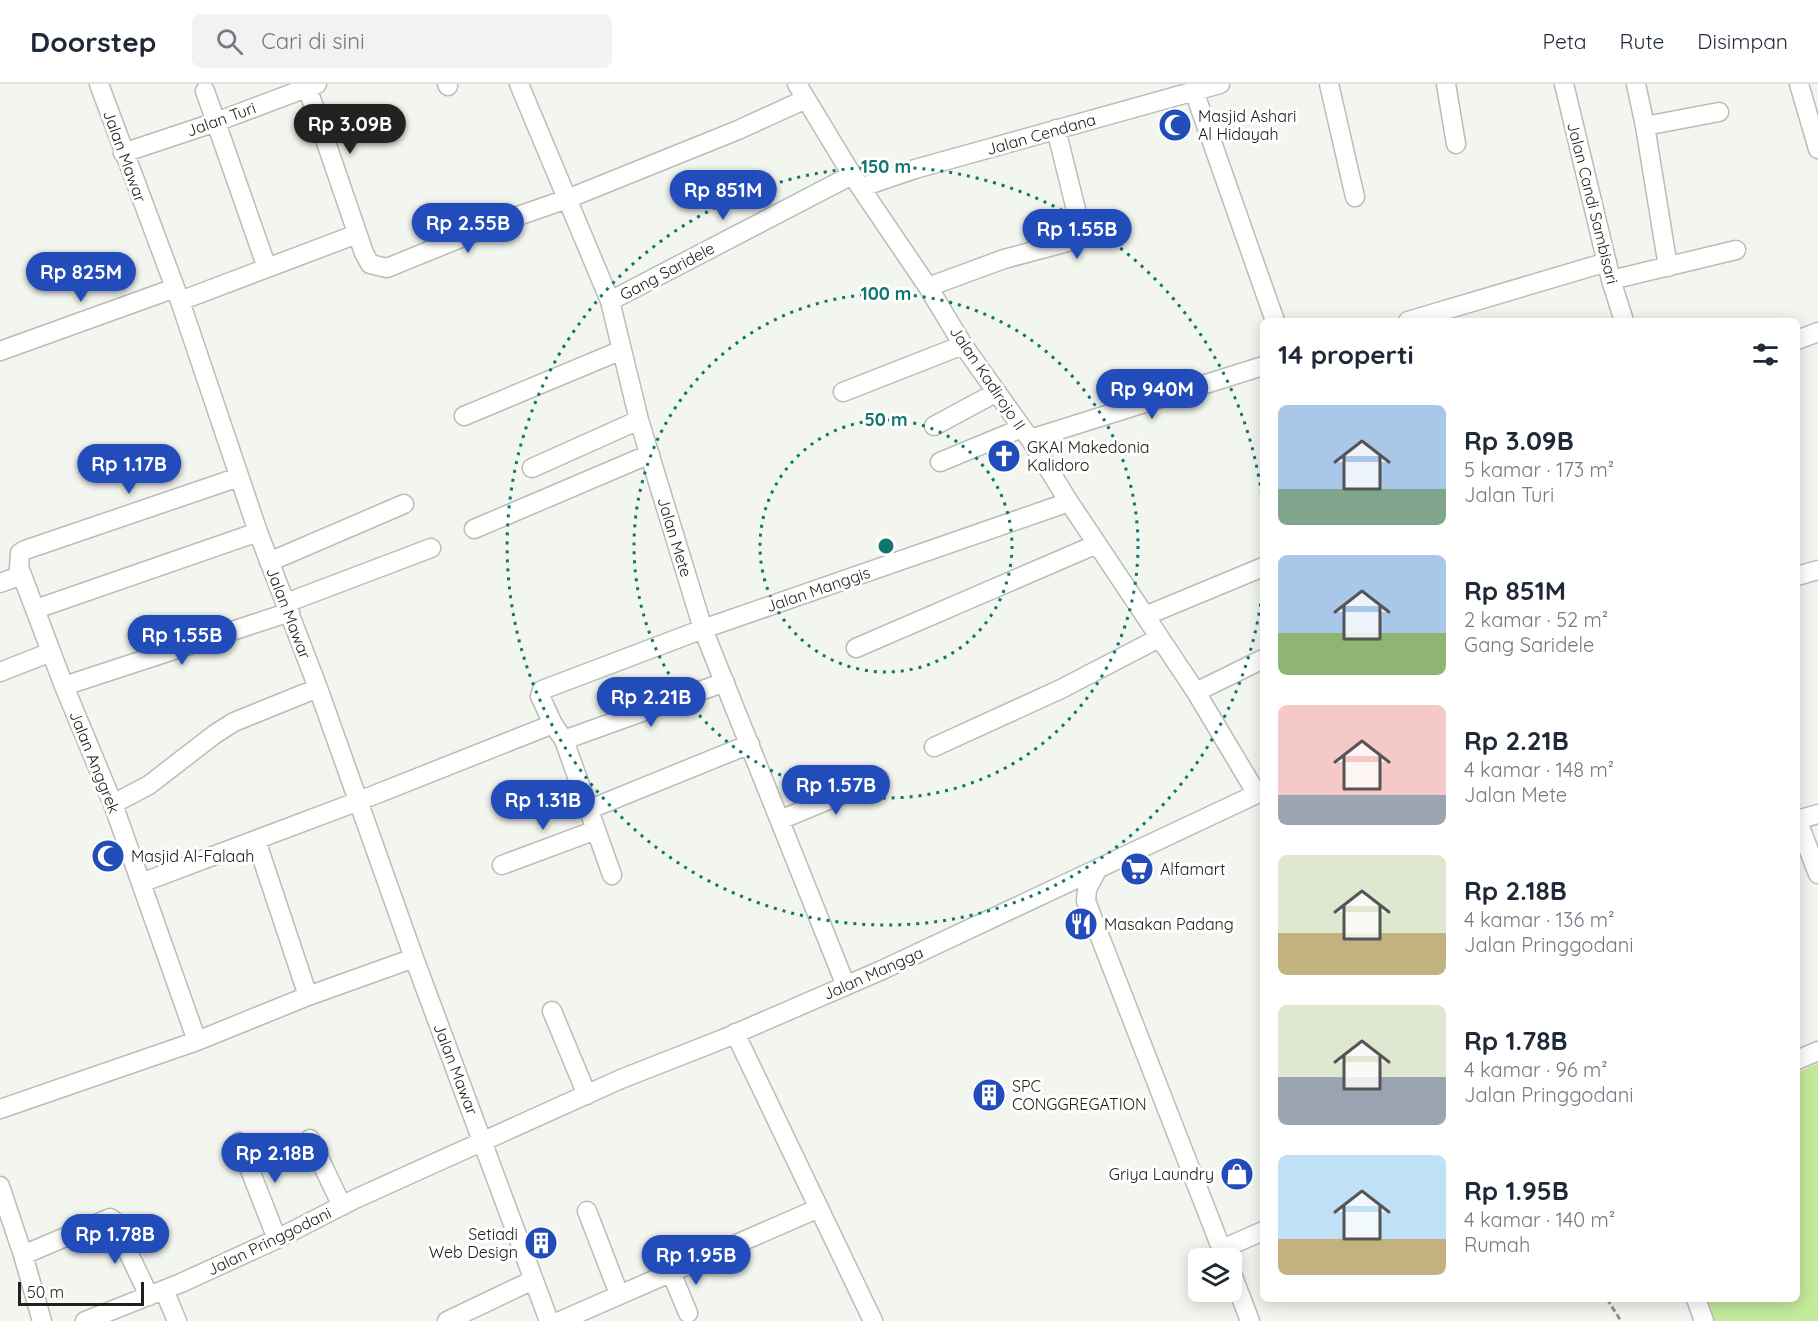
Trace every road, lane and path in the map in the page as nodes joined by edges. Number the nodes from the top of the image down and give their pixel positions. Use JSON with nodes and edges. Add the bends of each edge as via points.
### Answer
{"nodes":[{"id":1,"x":99,"y":84,"type":"edge"},
{"id":2,"x":519,"y":84,"type":"edge"},
{"id":3,"x":1329,"y":84,"type":"edge"},
{"id":4,"x":1446,"y":84,"type":"edge"},
{"id":5,"x":1564,"y":84,"type":"edge"},
{"id":6,"x":1636,"y":84,"type":"edge"},
{"id":7,"x":1799,"y":84,"type":"edge"},
{"id":8,"x":310,"y":85,"type":"edge"},
{"id":9,"x":1209,"y":86,"type":"edge"},
{"id":10,"x":205,"y":92,"type":"dead end"},
{"id":11,"x":801,"y":92,"type":"edge"},
{"id":12,"x":1719,"y":112,"type":"dead end"},
{"id":13,"x":216,"y":122,"type":"junction"},
{"id":14,"x":1645,"y":126,"type":"junction"},
{"id":15,"x":1056,"y":129,"type":"junction"},
{"id":16,"x":1456,"y":144,"type":"dead end"},
{"id":17,"x":1818,"y":149,"type":"edge"},
{"id":18,"x":123,"y":153,"type":"junction"},
{"id":19,"x":857,"y":181,"type":"junction"},
{"id":20,"x":1355,"y":197,"type":"dead end"},
{"id":21,"x":567,"y":200,"type":"junction"},
{"id":22,"x":357,"y":234,"type":"junction"},
{"id":23,"x":1736,"y":250,"type":"dead end"},
{"id":24,"x":1668,"y":267,"type":"junction"},
{"id":25,"x":267,"y":268,"type":"junction"},
{"id":26,"x":1609,"y":271,"type":"junction"},
{"id":27,"x":928,"y":287,"type":"junction"},
{"id":28,"x":177,"y":295,"type":"junction"},
{"id":29,"x":609,"y":301,"type":"junction"},
{"id":30,"x":1274,"y":318,"type":"edge"},
{"id":31,"x":1420,"y":318,"type":"edge"},
{"id":32,"x":1623,"y":318,"type":"edge"},
{"id":33,"x":1818,"y":332,"type":"edge"},
{"id":34,"x":1800,"y":339,"type":"edge"},
{"id":35,"x":963,"y":345,"type":"junction"},
{"id":36,"x":0,"y":351,"type":"edge"},
{"id":37,"x":622,"y":351,"type":"junction"},
{"id":38,"x":1260,"y":367,"type":"edge"},
{"id":39,"x":843,"y":392,"type":"dead end"},
{"id":40,"x":997,"y":392,"type":"junction"},
{"id":41,"x":464,"y":416,"type":"dead end"},
{"id":42,"x":639,"y":420,"type":"junction"},
{"id":43,"x":934,"y":426,"type":"dead end"},
{"id":44,"x":1026,"y":433,"type":"junction"},
{"id":45,"x":650,"y":454,"type":"junction"},
{"id":46,"x":940,"y":462,"type":"dead end"},
{"id":47,"x":532,"y":468,"type":"dead end"},
{"id":48,"x":239,"y":477,"type":"junction"},
{"id":49,"x":1069,"y":502,"type":"junction"},
{"id":50,"x":404,"y":504,"type":"dead end"},
{"id":51,"x":474,"y":529,"type":"dead end"},
{"id":52,"x":258,"y":532,"type":"junction"},
{"id":53,"x":1097,"y":544,"type":"junction"},
{"id":54,"x":431,"y":548,"type":"dead end"},
{"id":55,"x":269,"y":562,"type":"junction"},
{"id":56,"x":1260,"y":568,"type":"edge"},
{"id":57,"x":1818,"y":570,"type":"edge"},
{"id":58,"x":22,"y":575,"type":"junction"},
{"id":59,"x":1800,"y":575,"type":"edge"},
{"id":60,"x":0,"y":583,"type":"edge"},
{"id":61,"x":288,"y":608,"type":"junction"},
{"id":62,"x":36,"y":609,"type":"junction"},
{"id":63,"x":1145,"y":616,"type":"junction"},
{"id":64,"x":703,"y":629,"type":"junction"},
{"id":65,"x":1159,"y":638,"type":"junction"},
{"id":66,"x":856,"y":648,"type":"dead end"},
{"id":67,"x":51,"y":652,"type":"junction"},
{"id":68,"x":1260,"y":660,"type":"edge"},
{"id":69,"x":0,"y":672,"type":"edge"},
{"id":70,"x":725,"y":682,"type":"junction"},
{"id":71,"x":64,"y":686,"type":"junction"},
{"id":72,"x":318,"y":688,"type":"junction"},
{"id":73,"x":1196,"y":692,"type":"junction"},
{"id":74,"x":553,"y":724,"type":"junction"},
{"id":75,"x":564,"y":740,"type":"junction"},
{"id":76,"x":750,"y":744,"type":"junction"},
{"id":77,"x":934,"y":747,"type":"dead end"},
{"id":78,"x":879,"y":779,"type":"dead end"},
{"id":79,"x":1260,"y":792,"type":"edge"},
{"id":80,"x":358,"y":801,"type":"junction"},
{"id":81,"x":113,"y":804,"type":"junction"},
{"id":82,"x":590,"y":809,"type":"junction"},
{"id":83,"x":1818,"y":814,"type":"edge"},
{"id":84,"x":1800,"y":818,"type":"edge"},
{"id":85,"x":780,"y":820,"type":"junction"},
{"id":86,"x":1800,"y":827,"type":"edge"},
{"id":87,"x":596,"y":830,"type":"junction"},
{"id":88,"x":256,"y":840,"type":"junction"},
{"id":89,"x":502,"y":865,"type":"dead end"},
{"id":90,"x":1097,"y":870,"type":"junction"},
{"id":91,"x":1818,"y":874,"type":"edge"},
{"id":92,"x":612,"y":875,"type":"dead end"},
{"id":93,"x":141,"y":883,"type":"junction"},
{"id":94,"x":414,"y":958,"type":"junction"},
{"id":95,"x":846,"y":986,"type":"junction"},
{"id":96,"x":308,"y":996,"type":"junction"},
{"id":97,"x":552,"y":1011,"type":"dead end"},
{"id":98,"x":735,"y":1033,"type":"junction"},
{"id":99,"x":197,"y":1041,"type":"junction"},
{"id":100,"x":1818,"y":1051,"type":"edge"},
{"id":101,"x":1800,"y":1059,"type":"edge"},
{"id":102,"x":587,"y":1095,"type":"junction"},
{"id":103,"x":0,"y":1109,"type":"edge"},
{"id":104,"x":310,"y":1139,"type":"dead end"},
{"id":105,"x":483,"y":1140,"type":"junction"},
{"id":106,"x":239,"y":1142,"type":"dead end"},
{"id":107,"x":0,"y":1186,"type":"edge"},
{"id":108,"x":342,"y":1206,"type":"junction"},
{"id":109,"x":819,"y":1208,"type":"junction"},
{"id":110,"x":588,"y":1211,"type":"dead end"},
{"id":111,"x":1260,"y":1234,"type":"edge"},
{"id":112,"x":277,"y":1239,"type":"junction"},
{"id":113,"x":1221,"y":1248,"type":"edge"},
{"id":114,"x":1234,"y":1248,"type":"edge"},
{"id":115,"x":23,"y":1255,"type":"junction"},
{"id":116,"x":671,"y":1272,"type":"junction"},
{"id":117,"x":533,"y":1280,"type":"junction"},
{"id":118,"x":157,"y":1293,"type":"junction"},
{"id":119,"x":619,"y":1294,"type":"junction"},
{"id":120,"x":1242,"y":1300,"type":"edge"},
{"id":121,"x":1608,"y":1302,"type":"edge"},
{"id":122,"x":1697,"y":1302,"type":"edge"},
{"id":123,"x":688,"y":1313,"type":"dead end"},
{"id":124,"x":42,"y":1321,"type":"edge"},
{"id":125,"x":85,"y":1321,"type":"edge"},
{"id":126,"x":177,"y":1321,"type":"edge"},
{"id":127,"x":447,"y":1321,"type":"edge"},
{"id":128,"x":549,"y":1321,"type":"edge"},
{"id":129,"x":560,"y":1321,"type":"edge"},
{"id":130,"x":873,"y":1321,"type":"edge"},
{"id":131,"x":1250,"y":1321,"type":"edge"},
{"id":132,"x":1621,"y":1321,"type":"edge"},
{"id":133,"x":1704,"y":1321,"type":"edge"}],
"edges":[{"from":1,"to":18,"type":"street","name":"Jalan Mawar"},
{"from":2,"to":21,"type":"street","name":"Jalan Mete"},
{"from":3,"to":20,"type":"street"},
{"from":4,"to":16,"type":"street"},
{"from":5,"to":26,"type":"street","name":"Jalan Candi Sambisari"},
{"from":6,"to":14,"type":"street"},
{"from":7,"to":17,"type":"street"},
{"from":8,"to":13,"type":"street","name":"Jalan Turi"},
{"from":8,"to":22,"type":"street"},
{"from":9,"to":15,"type":"street","name":"Jalan Cendana"},
{"from":9,"to":30,"type":"street"},
{"from":10,"to":13,"type":"street"},
{"from":11,"to":19,"type":"street","name":"Jalan Kadirojo II"},
{"from":11,"to":21,"type":"street","via":[[738,130]]},
{"from":12,"to":14,"type":"street"},
{"from":13,"to":18,"type":"street","name":"Jalan Turi"},
{"from":13,"to":25,"type":"street"},
{"from":14,"to":24,"type":"street"},
{"from":15,"to":19,"type":"street","name":"Jalan Cendana","via":[[915,169]]},
{"from":15,"to":27,"type":"street","via":[[1082,234],[1079,239],[1004,259]]},
{"from":18,"to":28,"type":"street","name":"Jalan Mawar"},
{"from":19,"to":27,"type":"street","name":"Jalan Kadirojo II"},
{"from":19,"to":29,"type":"street","name":"Gang Saridele"},
{"from":21,"to":22,"type":"street","via":[[387,268],[370,264]]},
{"from":21,"to":29,"type":"street","name":"Jalan Mete"},
{"from":22,"to":25,"type":"street"},
{"from":23,"to":24,"type":"street"},
{"from":24,"to":26,"type":"street"},
{"from":25,"to":28,"type":"street"},
{"from":26,"to":31,"type":"street"},
{"from":26,"to":32,"type":"street","name":"Jalan Candi Sambisari"},
{"from":27,"to":35,"type":"street","name":"Jalan Kadirojo II"},
{"from":28,"to":36,"type":"street"},
{"from":28,"to":48,"type":"street","name":"Jalan Mawar"},
{"from":29,"to":37,"type":"street","name":"Jalan Mete"},
{"from":33,"to":34,"type":"street"},
{"from":35,"to":39,"type":"street"},
{"from":35,"to":40,"type":"street","name":"Jalan Kadirojo II"},
{"from":37,"to":41,"type":"street"},
{"from":37,"to":42,"type":"street","name":"Jalan Mete"},
{"from":38,"to":44,"type":"street"},
{"from":40,"to":43,"type":"street"},
{"from":40,"to":44,"type":"street","name":"Jalan Kadirojo II"},
{"from":42,"to":45,"type":"street","name":"Jalan Mete"},
{"from":42,"to":47,"type":"street"},
{"from":44,"to":46,"type":"street"},
{"from":44,"to":49,"type":"street","name":"Jalan Kadirojo II"},
{"from":45,"to":51,"type":"street"},
{"from":45,"to":64,"type":"street","name":"Jalan Mete"},
{"from":48,"to":52,"type":"street","name":"Jalan Mawar"},
{"from":48,"to":58,"type":"street","via":[[25,550],[19,560]]},
{"from":49,"to":53,"type":"street","name":"Jalan Kadirojo II"},
{"from":49,"to":64,"type":"street","name":"Jalan Manggis"},
{"from":50,"to":55,"type":"street"},
{"from":52,"to":55,"type":"street","name":"Jalan Mawar"},
{"from":52,"to":62,"type":"street"},
{"from":53,"to":63,"type":"street","name":"Jalan Kadirojo II"},
{"from":53,"to":66,"type":"street"},
{"from":54,"to":61,"type":"street"},
{"from":55,"to":61,"type":"street","name":"Jalan Mawar"},
{"from":56,"to":63,"type":"street"},
{"from":57,"to":59,"type":"street"},
{"from":58,"to":60,"type":"street"},
{"from":58,"to":62,"type":"street","name":"Jalan Anggrek"},
{"from":61,"to":71,"type":"street"},
{"from":61,"to":72,"type":"street","name":"Jalan Mawar"},
{"from":62,"to":67,"type":"street","name":"Jalan Anggrek"},
{"from":63,"to":65,"type":"street","name":"Jalan Kadirojo II"},
{"from":64,"to":70,"type":"street","name":"Jalan Mete"},
{"from":64,"to":74,"type":"street","name":"Jalan Manggis","via":[[542,690],[540,696]]},
{"from":65,"to":73,"type":"street","name":"Jalan Kadirojo II"},
{"from":65,"to":77,"type":"street","via":[[1061,689]]},
{"from":67,"to":69,"type":"street"},
{"from":67,"to":71,"type":"street","name":"Jalan Anggrek"},
{"from":68,"to":73,"type":"street"},
{"from":70,"to":75,"type":"street"},
{"from":70,"to":76,"type":"street","name":"Jalan Mete"},
{"from":71,"to":81,"type":"street","name":"Jalan Anggrek"},
{"from":72,"to":80,"type":"street","name":"Jalan Mawar"},
{"from":72,"to":81,"type":"street","via":[[234,722],[150,785]]},
{"from":73,"to":79,"type":"street","name":"Jalan Kadirojo II"},
{"from":74,"to":75,"type":"street"},
{"from":74,"to":80,"type":"street"},
{"from":75,"to":82,"type":"street"},
{"from":76,"to":82,"type":"street"},
{"from":76,"to":85,"type":"street","name":"Jalan Mete"},
{"from":78,"to":85,"type":"street"},
{"from":79,"to":90,"type":"street","name":"Jalan Mangga"},
{"from":80,"to":88,"type":"street"},
{"from":80,"to":94,"type":"street","name":"Jalan Mawar"},
{"from":81,"to":93,"type":"street","name":"Jalan Anggrek"},
{"from":82,"to":87,"type":"street"},
{"from":83,"to":84,"type":"street"},
{"from":85,"to":95,"type":"street","name":"Jalan Mete"},
{"from":86,"to":91,"type":"street"},
{"from":87,"to":89,"type":"street"},
{"from":87,"to":92,"type":"street"},
{"from":88,"to":93,"type":"street"},
{"from":88,"to":96,"type":"street"},
{"from":90,"to":95,"type":"street","name":"Jalan Mangga"},
{"from":90,"to":113,"type":"street","via":[[1087,889],[1086,901]]},
{"from":93,"to":99,"type":"street","name":"Jalan Anggrek"},
{"from":94,"to":96,"type":"street"},
{"from":94,"to":105,"type":"street","name":"Jalan Mawar"},
{"from":95,"to":98,"type":"street","name":"Jalan Mangga"},
{"from":96,"to":99,"type":"street"},
{"from":97,"to":102,"type":"street"},
{"from":98,"to":102,"type":"street","name":"Jalan Mangga"},
{"from":98,"to":109,"type":"street"},
{"from":99,"to":103,"type":"street"},
{"from":100,"to":101,"type":"street"},
{"from":102,"to":105,"type":"street","name":"Jalan Mangga"},
{"from":104,"to":108,"type":"street"},
{"from":105,"to":108,"type":"street","name":"Jalan Pringgodani"},
{"from":105,"to":117,"type":"street","name":"Jalan Mawar"},
{"from":106,"to":112,"type":"street"},
{"from":107,"to":115,"type":"street"},
{"from":108,"to":112,"type":"street","name":"Jalan Pringgodani"},
{"from":109,"to":116,"type":"street"},
{"from":109,"to":130,"type":"street"},
{"from":110,"to":119,"type":"street"},
{"from":111,"to":114,"type":"street"},
{"from":112,"to":118,"type":"street","name":"Jalan Pringgodani"},
{"from":115,"to":118,"type":"street","via":[[110,1218]]},
{"from":115,"to":124,"type":"street"},
{"from":116,"to":119,"type":"street"},
{"from":116,"to":123,"type":"street"},
{"from":117,"to":127,"type":"street"},
{"from":117,"to":128,"type":"street","name":"Jalan Mawar"},
{"from":118,"to":125,"type":"street","name":"Jalan Pringgodani"},
{"from":118,"to":126,"type":"street"},
{"from":119,"to":129,"type":"street"},
{"from":120,"to":131,"type":"street"},
{"from":121,"to":132,"type":"path"},
{"from":122,"to":133,"type":"street"}]}
